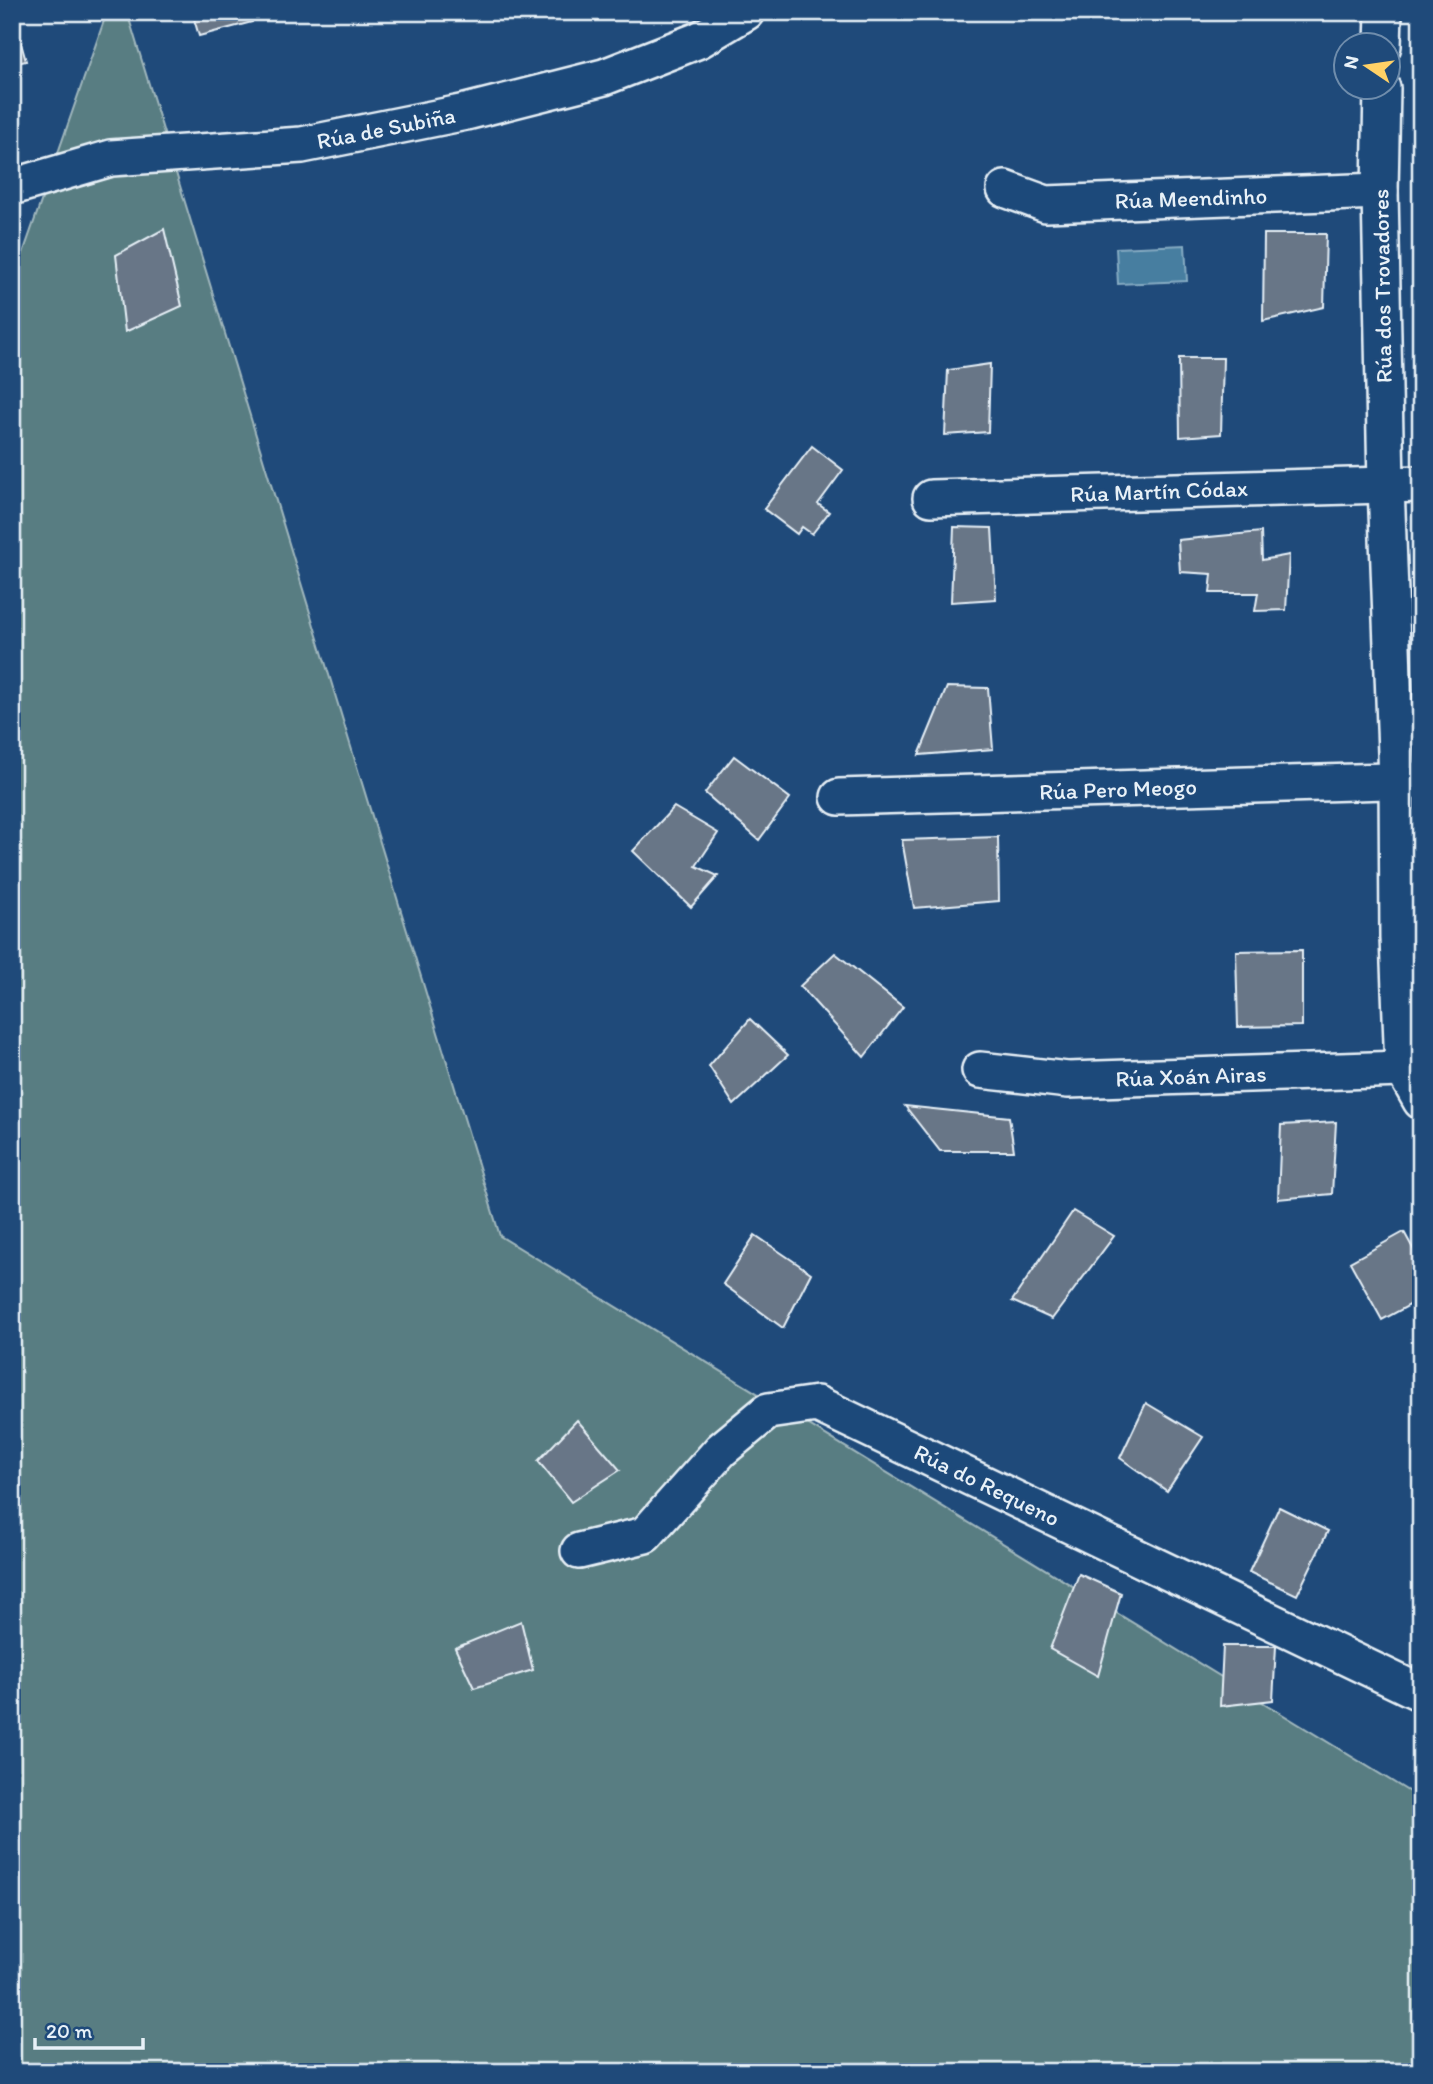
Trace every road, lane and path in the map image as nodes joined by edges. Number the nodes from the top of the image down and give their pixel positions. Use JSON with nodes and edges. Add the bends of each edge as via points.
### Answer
{"nodes":[{"id":1,"x":746,"y":12,"type":"edge"},
{"id":2,"x":1384,"y":12,"type":"edge"},
{"id":3,"x":1383,"y":32,"type":"edge"},
{"id":4,"x":1382,"y":102,"type":"edge"},
{"id":5,"x":12,"y":187,"type":"edge"},
{"id":6,"x":1005,"y":189,"type":"dead end"},
{"id":7,"x":1380,"y":191,"type":"junction"},
{"id":8,"x":1421,"y":484,"type":"edge"},
{"id":9,"x":1386,"y":485,"type":"junction"},
{"id":10,"x":931,"y":498,"type":"dead end"},
{"id":11,"x":1409,"y":780,"type":"edge"},
{"id":12,"x":839,"y":797,"type":"dead end"},
{"id":13,"x":1403,"y":1069,"type":"junction"},
{"id":14,"x":980,"y":1070,"type":"dead end"},
{"id":15,"x":1421,"y":1101,"type":"edge"},
{"id":16,"x":579,"y":1551,"type":"dead end"},
{"id":17,"x":1421,"y":1693,"type":"edge"}],
"edges":[{"from":1,"to":5,"type":"street","name":"Rúa de Subiña","via":[[699,40],[604,77],[466,112],[302,145],[111,158]]},
{"from":2,"to":3,"type":"street"},
{"from":4,"to":7,"type":"street","name":"Rúa dos Trovadores"},
{"from":6,"to":7,"type":"street","name":"Rúa Meendinho","via":[[1046,204]]},
{"from":7,"to":9,"type":"street","name":"Rúa dos Trovadores"},
{"from":8,"to":9,"type":"street"},
{"from":9,"to":10,"type":"street","name":"Rúa Martín Códax"},
{"from":9,"to":11,"type":"street","name":"Rúa dos Trovadores"},
{"from":11,"to":12,"type":"street","name":"Rúa Pero Meogo"},
{"from":11,"to":13,"type":"street","name":"Rúa dos Trovadores","via":[[1398,936]]},
{"from":13,"to":14,"type":"street","name":"Rúa Xoán Airas","via":[[1068,1080]]},
{"from":13,"to":15,"type":"street","name":"Rúa dos Trovadores"},
{"from":16,"to":17,"type":"street","name":"Rúa do Requeno","via":[[645,1535],[721,1450],[768,1411],[817,1404]]}]}
